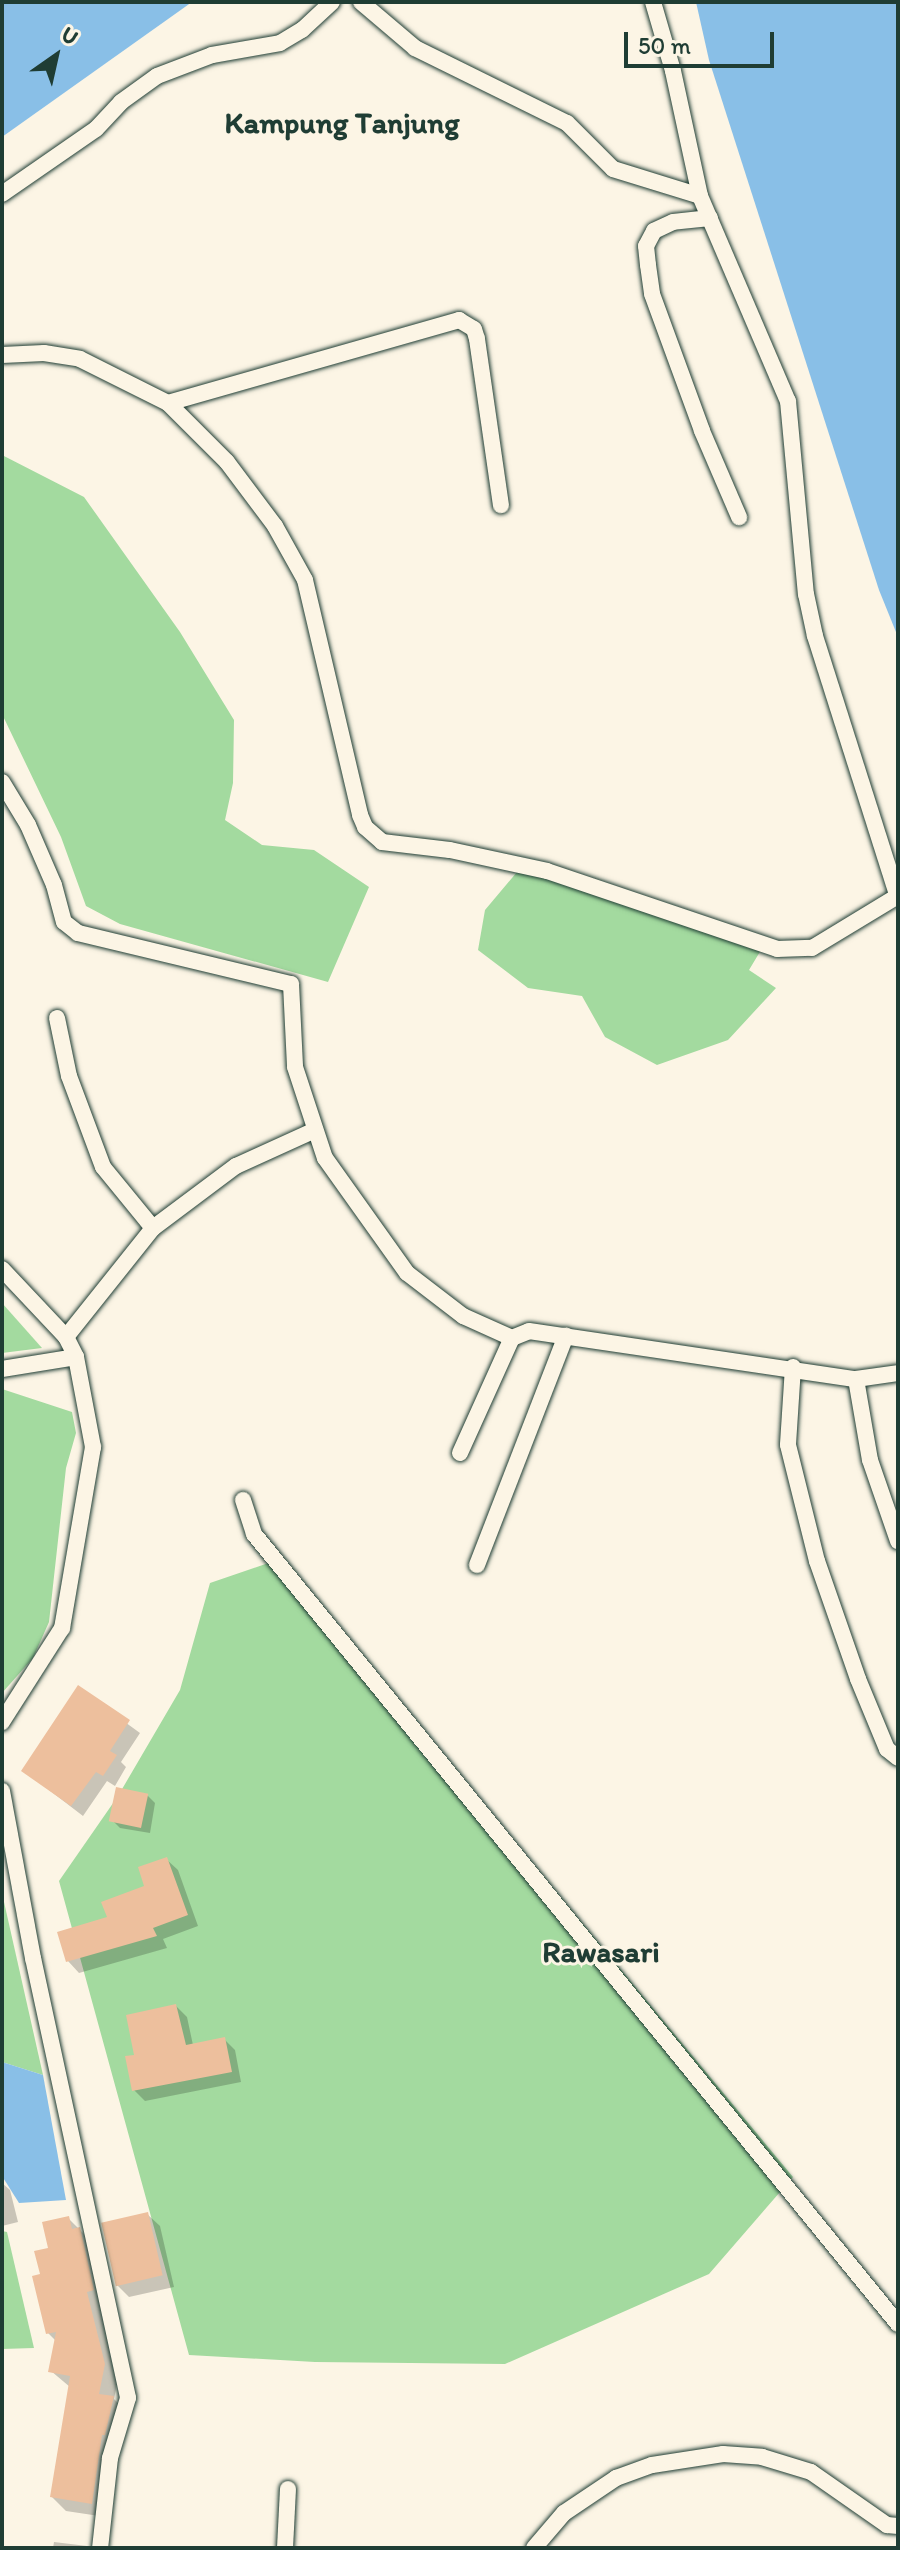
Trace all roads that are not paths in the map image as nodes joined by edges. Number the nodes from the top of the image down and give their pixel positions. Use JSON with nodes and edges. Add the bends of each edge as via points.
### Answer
{"nodes":[{"id":1,"x":332,"y":2,"type":"edge"},
{"id":2,"x":361,"y":2,"type":"edge"},
{"id":3,"x":653,"y":2,"type":"edge"},
{"id":4,"x":2,"y":194,"type":"edge"},
{"id":5,"x":700,"y":196,"type":"junction"},
{"id":6,"x":710,"y":218,"type":"junction"},
{"id":7,"x":2,"y":355,"type":"edge"},
{"id":8,"x":168,"y":403,"type":"junction"},
{"id":9,"x":501,"y":505,"type":"dead end"},
{"id":10,"x":739,"y":517,"type":"dead end"},
{"id":11,"x":2,"y":782,"type":"edge"},
{"id":12,"x":898,"y":897,"type":"edge"},
{"id":13,"x":57,"y":1018,"type":"dead end"},
{"id":14,"x":315,"y":1130,"type":"junction"},
{"id":15,"x":153,"y":1228,"type":"junction"},
{"id":16,"x":2,"y":1269,"type":"edge"},
{"id":17,"x":566,"y":1336,"type":"junction"},
{"id":18,"x":66,"y":1337,"type":"junction"},
{"id":19,"x":512,"y":1338,"type":"junction"},
{"id":20,"x":76,"y":1357,"type":"junction"},
{"id":21,"x":793,"y":1367,"type":"junction"},
{"id":22,"x":2,"y":1369,"type":"edge"},
{"id":23,"x":898,"y":1373,"type":"edge"},
{"id":24,"x":856,"y":1379,"type":"junction"},
{"id":25,"x":460,"y":1453,"type":"dead end"},
{"id":26,"x":243,"y":1500,"type":"dead end"},
{"id":27,"x":898,"y":1541,"type":"edge"},
{"id":28,"x":477,"y":1565,"type":"dead end"},
{"id":29,"x":2,"y":1722,"type":"edge"},
{"id":30,"x":898,"y":1758,"type":"edge"},
{"id":31,"x":2,"y":1791,"type":"edge"},
{"id":32,"x":898,"y":2324,"type":"edge"},
{"id":33,"x":288,"y":2489,"type":"dead end"},
{"id":34,"x":898,"y":2526,"type":"edge"},
{"id":35,"x":100,"y":2548,"type":"edge"},
{"id":36,"x":285,"y":2548,"type":"edge"},
{"id":37,"x":534,"y":2548,"type":"edge"}],
"edges":[{"from":1,"to":4,"type":"street","via":[[280,43],[212,55],[157,76],[96,129]]},
{"from":2,"to":5,"type":"street","via":[[428,56],[567,123],[613,169]]},
{"from":3,"to":5,"type":"street"},
{"from":5,"to":6,"type":"street"},
{"from":6,"to":10,"type":"street","via":[[673,222],[654,231],[646,246],[652,294]]},
{"from":6,"to":12,"type":"street","via":[[788,401],[806,594],[815,636]]},
{"from":7,"to":8,"type":"street","via":[[44,353],[80,359]]},
{"from":8,"to":9,"type":"street","via":[[459,320],[474,329],[477,339]]},
{"from":8,"to":12,"type":"street","via":[[227,462],[275,526],[305,580],[360,815],[382,842],[547,871],[786,950],[812,948]]},
{"from":11,"to":14,"type":"street","via":[[28,825],[64,922],[78,933],[291,984],[295,1067]]},
{"from":13,"to":15,"type":"street","via":[[69,1076],[103,1167]]},
{"from":14,"to":15,"type":"street","via":[[236,1166]]},
{"from":14,"to":19,"type":"street","via":[[325,1158],[407,1273],[463,1316]]},
{"from":15,"to":18,"type":"street"},
{"from":16,"to":18,"type":"street"},
{"from":17,"to":19,"type":"street","via":[[529,1331]]},
{"from":17,"to":21,"type":"street"},
{"from":17,"to":28,"type":"street"},
{"from":18,"to":20,"type":"street"},
{"from":19,"to":25,"type":"street"},
{"from":20,"to":22,"type":"street"},
{"from":20,"to":29,"type":"street","via":[[93,1447],[62,1628]]},
{"from":21,"to":24,"type":"street"},
{"from":21,"to":30,"type":"street","via":[[788,1445],[817,1561],[858,1679],[887,1749]]},
{"from":23,"to":24,"type":"street"},
{"from":24,"to":27,"type":"street","via":[[870,1460]]},
{"from":26,"to":32,"type":"street","via":[[254,1534]]},
{"from":31,"to":35,"type":"street","via":[[128,2398],[110,2458]]},
{"from":33,"to":36,"type":"street"},
{"from":34,"to":37,"type":"street","via":[[887,2525],[811,2472],[762,2457],[723,2454],[652,2465],[616,2478],[564,2513]]}]}
